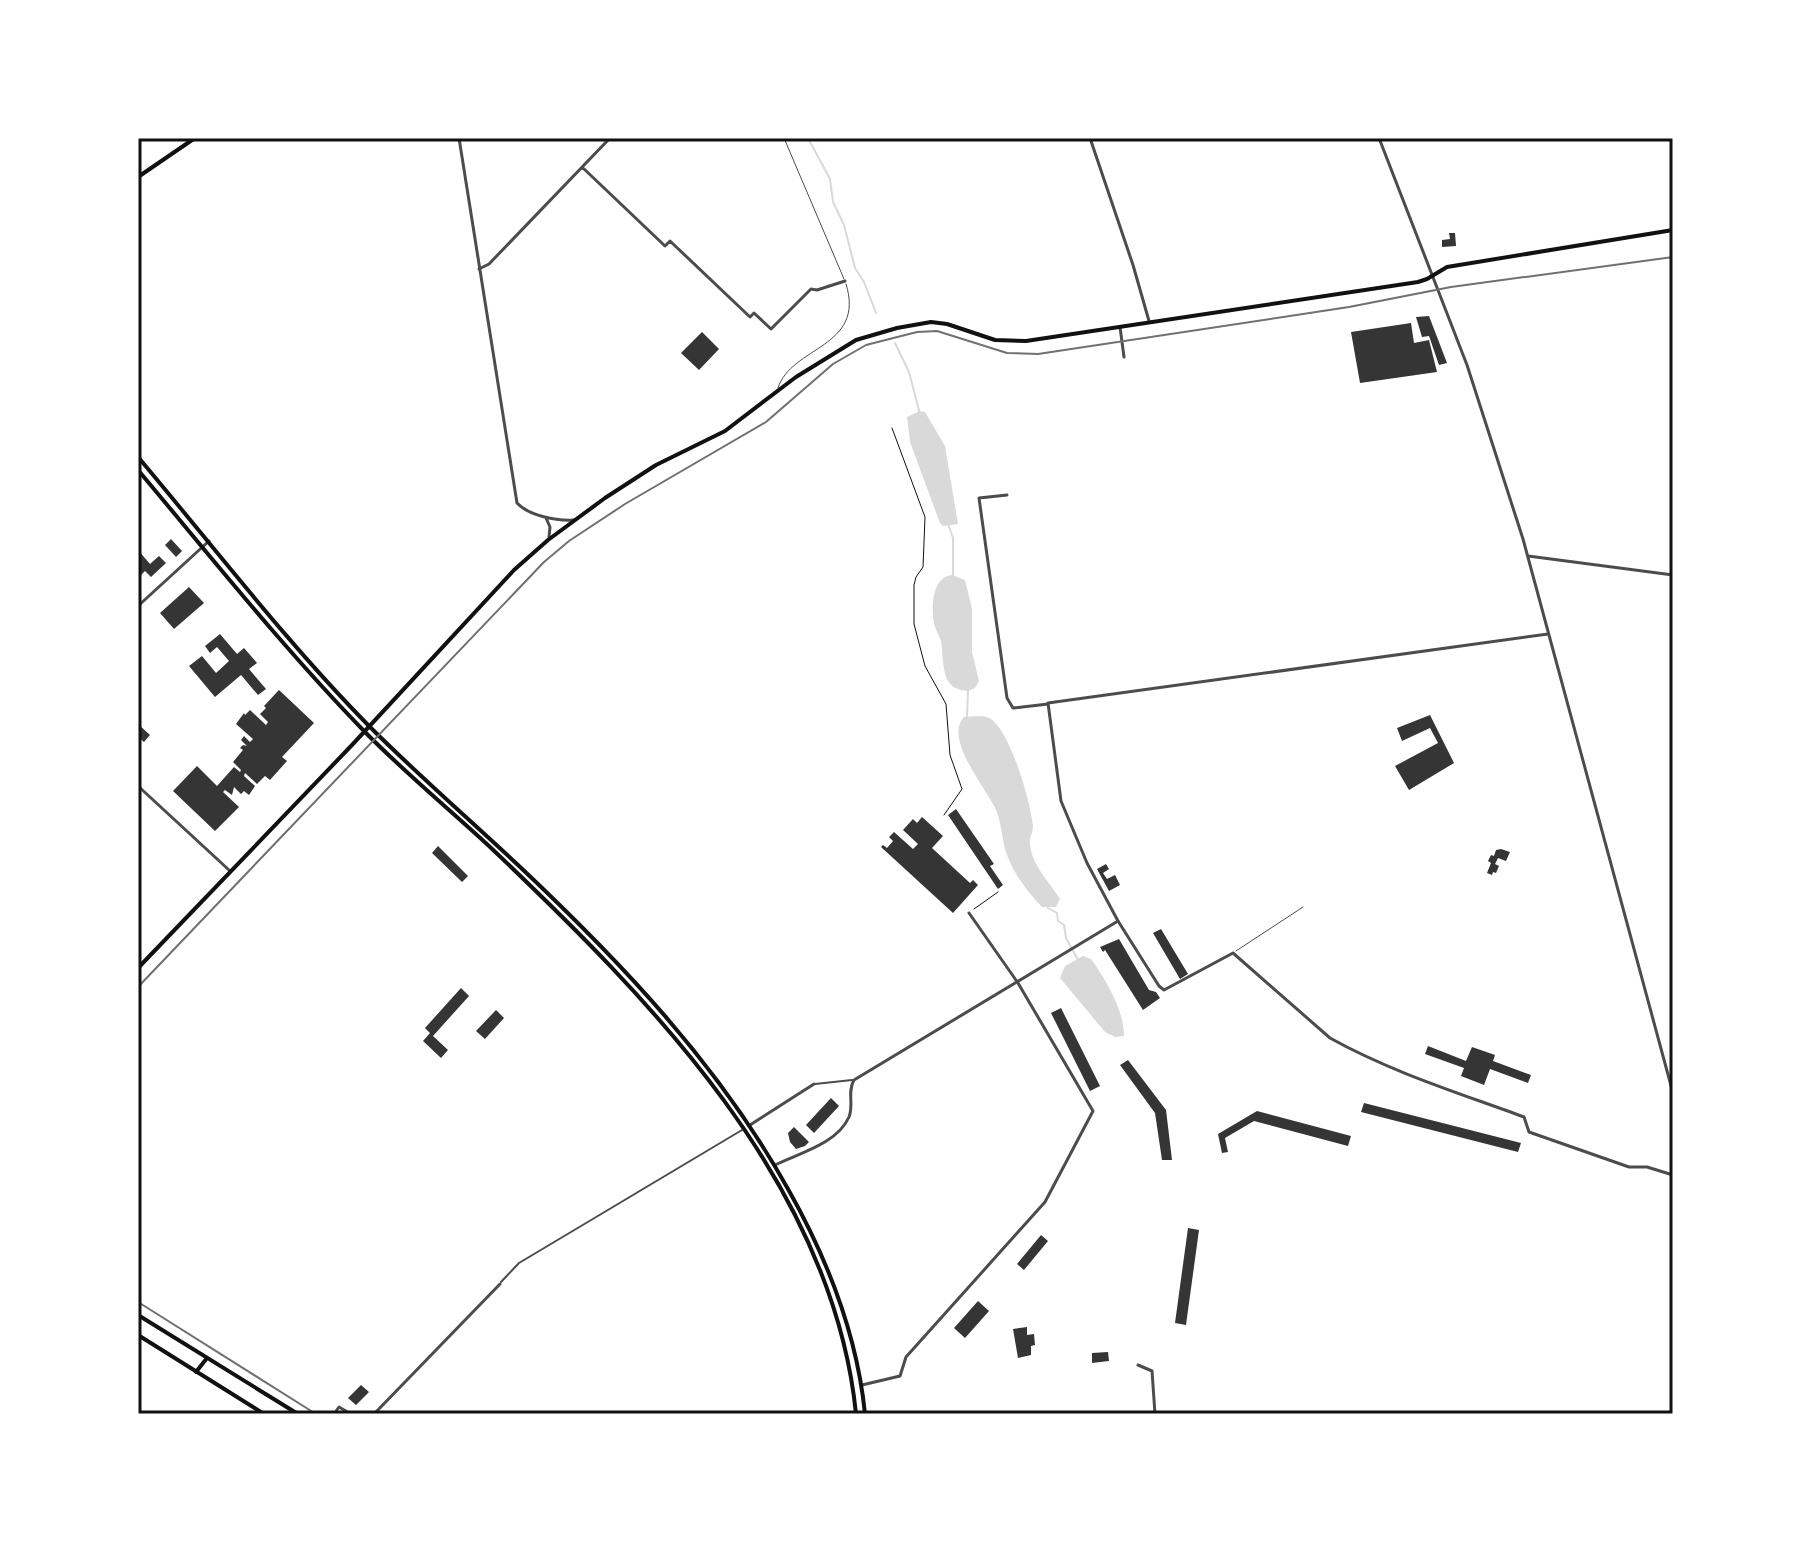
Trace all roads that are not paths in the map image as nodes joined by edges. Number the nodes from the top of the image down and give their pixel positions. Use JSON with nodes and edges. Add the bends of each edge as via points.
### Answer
{"nodes":[{"id":1,"x":195,"y":138,"type":"edge"},
{"id":2,"x":459,"y":138,"type":"edge"},
{"id":3,"x":610,"y":138,"type":"edge"},
{"id":4,"x":784,"y":138,"type":"edge"},
{"id":5,"x":1090,"y":138,"type":"edge"},
{"id":6,"x":1379,"y":138,"type":"edge"},
{"id":7,"x":582,"y":167,"type":"junction"},
{"id":8,"x":138,"y":177,"type":"edge"},
{"id":9,"x":1673,"y":230,"type":"edge"},
{"id":10,"x":479,"y":269,"type":"junction"},
{"id":11,"x":1433,"y":275,"type":"junction"},
{"id":12,"x":845,"y":281,"type":"junction"},
{"id":13,"x":1149,"y":322,"type":"junction"},
{"id":14,"x":1120,"y":327,"type":"junction"},
{"id":15,"x":1124,"y":357,"type":"dead end"},
{"id":16,"x":778,"y":390,"type":"junction"},
{"id":17,"x":138,"y":457,"type":"edge"},
{"id":18,"x":138,"y":470,"type":"edge"},
{"id":19,"x":1007,"y":495,"type":"dead end"},
{"id":20,"x":543,"y":515,"type":"junction"},
{"id":21,"x":574,"y":520,"type":"junction"},
{"id":22,"x":548,"y":540,"type":"junction"},
{"id":23,"x":209,"y":541,"type":"junction"},
{"id":24,"x":203,"y":546,"type":"junction"},
{"id":25,"x":1528,"y":556,"type":"junction"},
{"id":26,"x":1673,"y":575,"type":"edge"},
{"id":27,"x":240,"y":579,"type":"junction"},
{"id":28,"x":234,"y":584,"type":"junction"},
{"id":29,"x":138,"y":606,"type":"edge"},
{"id":30,"x":1548,"y":634,"type":"junction"},
{"id":31,"x":1048,"y":703,"type":"junction"},
{"id":32,"x":369,"y":726,"type":"junction"},
{"id":33,"x":364,"y":731,"type":"junction"},
{"id":34,"x":138,"y":786,"type":"edge"},
{"id":35,"x":229,"y":871,"type":"junction"},
{"id":36,"x":556,"y":902,"type":"junction"},
{"id":37,"x":552,"y":907,"type":"junction"},
{"id":38,"x":1303,"y":907,"type":"dead end"},
{"id":39,"x":969,"y":913,"type":"road end"},
{"id":40,"x":1118,"y":921,"type":"junction"},
{"id":41,"x":603,"y":948,"type":"junction"},
{"id":42,"x":599,"y":953,"type":"junction"},
{"id":43,"x":1233,"y":953,"type":"junction"},
{"id":44,"x":138,"y":968,"type":"edge"},
{"id":45,"x":1018,"y":983,"type":"junction"},
{"id":46,"x":712,"y":1072,"type":"junction"},
{"id":47,"x":706,"y":1077,"type":"junction"},
{"id":48,"x":854,"y":1080,"type":"junction"},
{"id":49,"x":814,"y":1084,"type":"joint"},
{"id":50,"x":1673,"y":1093,"type":"edge"},
{"id":51,"x":750,"y":1125,"type":"junction"},
{"id":52,"x":743,"y":1129,"type":"junction"},
{"id":53,"x":775,"y":1165,"type":"junction"},
{"id":54,"x":1673,"y":1175,"type":"edge"},
{"id":55,"x":500,"y":1284,"type":"joint"},
{"id":56,"x":138,"y":1315,"type":"edge"},
{"id":57,"x":138,"y":1335,"type":"edge"},
{"id":58,"x":207,"y":1358,"type":"junction"},
{"id":59,"x":1138,"y":1365,"type":"dead end"},
{"id":60,"x":196,"y":1372,"type":"junction"},
{"id":61,"x":862,"y":1385,"type":"junction"},
{"id":62,"x":853,"y":1386,"type":"junction"},
{"id":63,"x":264,"y":1414,"type":"edge"},
{"id":64,"x":298,"y":1414,"type":"edge"},
{"id":65,"x":334,"y":1414,"type":"edge"},
{"id":66,"x":351,"y":1414,"type":"edge"},
{"id":67,"x":374,"y":1414,"type":"edge"},
{"id":68,"x":856,"y":1414,"type":"edge"},
{"id":69,"x":865,"y":1414,"type":"edge"},
{"id":70,"x":1155,"y":1414,"type":"edge"}],
"edges":[{"from":1,"to":8,"type":"main road"},
{"from":2,"to":10,"type":"street"},
{"from":3,"to":7,"type":"street"},
{"from":4,"to":12,"type":"lane"},
{"from":5,"to":13,"type":"street"},
{"from":6,"to":11,"type":"street"},
{"from":7,"to":10,"type":"street"},
{"from":7,"to":12,"type":"street","via":[[665,246],[670,241],[750,317],[754,313],[771,329],[811,289]]},
{"from":9,"to":11,"type":"main road","via":[[1447,267]]},
{"from":10,"to":20,"type":"street","via":[[517,503]]},
{"from":11,"to":13,"type":"main road","via":[[1421,282]]},
{"from":11,"to":25,"type":"street"},
{"from":12,"to":16,"type":"lane","via":[[848,311],[840,331],[782,375]]},
{"from":13,"to":14,"type":"main road"},
{"from":14,"to":15,"type":"street"},
{"from":14,"to":16,"type":"main road","via":[[1014,342],[918,323],[843,346]]},
{"from":16,"to":21,"type":"main road","via":[[725,431],[656,465]]},
{"from":17,"to":23,"type":"main road"},
{"from":18,"to":24,"type":"main road"},
{"from":19,"to":31,"type":"street","via":[[979,498],[1007,698],[1013,708]]},
{"from":20,"to":21,"type":"street"},
{"from":20,"to":22,"type":"street","via":[[550,527]]},
{"from":21,"to":22,"type":"main road"},
{"from":22,"to":32,"type":"main road","via":[[465,620]]},
{"from":23,"to":24,"type":"street"},
{"from":23,"to":27,"type":"main road"},
{"from":24,"to":28,"type":"main road"},
{"from":24,"to":29,"type":"street"},
{"from":25,"to":26,"type":"street"},
{"from":25,"to":30,"type":"street"},
{"from":27,"to":28,"type":"main road"},
{"from":27,"to":32,"type":"main road"},
{"from":28,"to":33,"type":"main road"},
{"from":30,"to":31,"type":"street"},
{"from":30,"to":50,"type":"street"},
{"from":31,"to":40,"type":"street","via":[[1061,801]]},
{"from":32,"to":33,"type":"main road"},
{"from":32,"to":36,"type":"main road"},
{"from":33,"to":35,"type":"main road"},
{"from":33,"to":37,"type":"main road"},
{"from":34,"to":35,"type":"street"},
{"from":35,"to":44,"type":"main road"},
{"from":36,"to":37,"type":"main road"},
{"from":36,"to":41,"type":"main road"},
{"from":37,"to":42,"type":"main road"},
{"from":38,"to":43,"type":"lane"},
{"from":39,"to":45,"type":"street"},
{"from":40,"to":43,"type":"street","via":[[1164,990]]},
{"from":40,"to":45,"type":"street"},
{"from":41,"to":42,"type":"main road"},
{"from":41,"to":46,"type":"main road"},
{"from":42,"to":47,"type":"main road"},
{"from":43,"to":54,"type":"street","via":[[1343,1045],[1524,1117],[1529,1132],[1629,1167]]},
{"from":45,"to":48,"type":"street"},
{"from":45,"to":61,"type":"street","via":[[1093,1111],[1045,1202],[906,1357],[900,1376]]},
{"from":46,"to":47,"type":"main road"},
{"from":46,"to":51,"type":"main road"},
{"from":47,"to":52,"type":"main road"},
{"from":48,"to":49,"type":"street"},
{"from":48,"to":53,"type":"street","via":[[851,1112],[841,1129]]},
{"from":49,"to":51,"type":"street"},
{"from":51,"to":53,"type":"main road"},
{"from":52,"to":55,"type":"street","via":[[519,1263]]},
{"from":52,"to":62,"type":"main road","via":[[817,1262]]},
{"from":53,"to":61,"type":"main road","via":[[823,1256]]},
{"from":55,"to":67,"type":"street"},
{"from":56,"to":58,"type":"main road"},
{"from":57,"to":60,"type":"main road"},
{"from":58,"to":60,"type":"main road"},
{"from":58,"to":64,"type":"main road"},
{"from":59,"to":70,"type":"street","via":[[1152,1371]]},
{"from":60,"to":63,"type":"main road"},
{"from":61,"to":62,"type":"main road"},
{"from":61,"to":69,"type":"main road"},
{"from":62,"to":68,"type":"main road"},
{"from":65,"to":66,"type":"street","via":[[339,1407]]}]}
